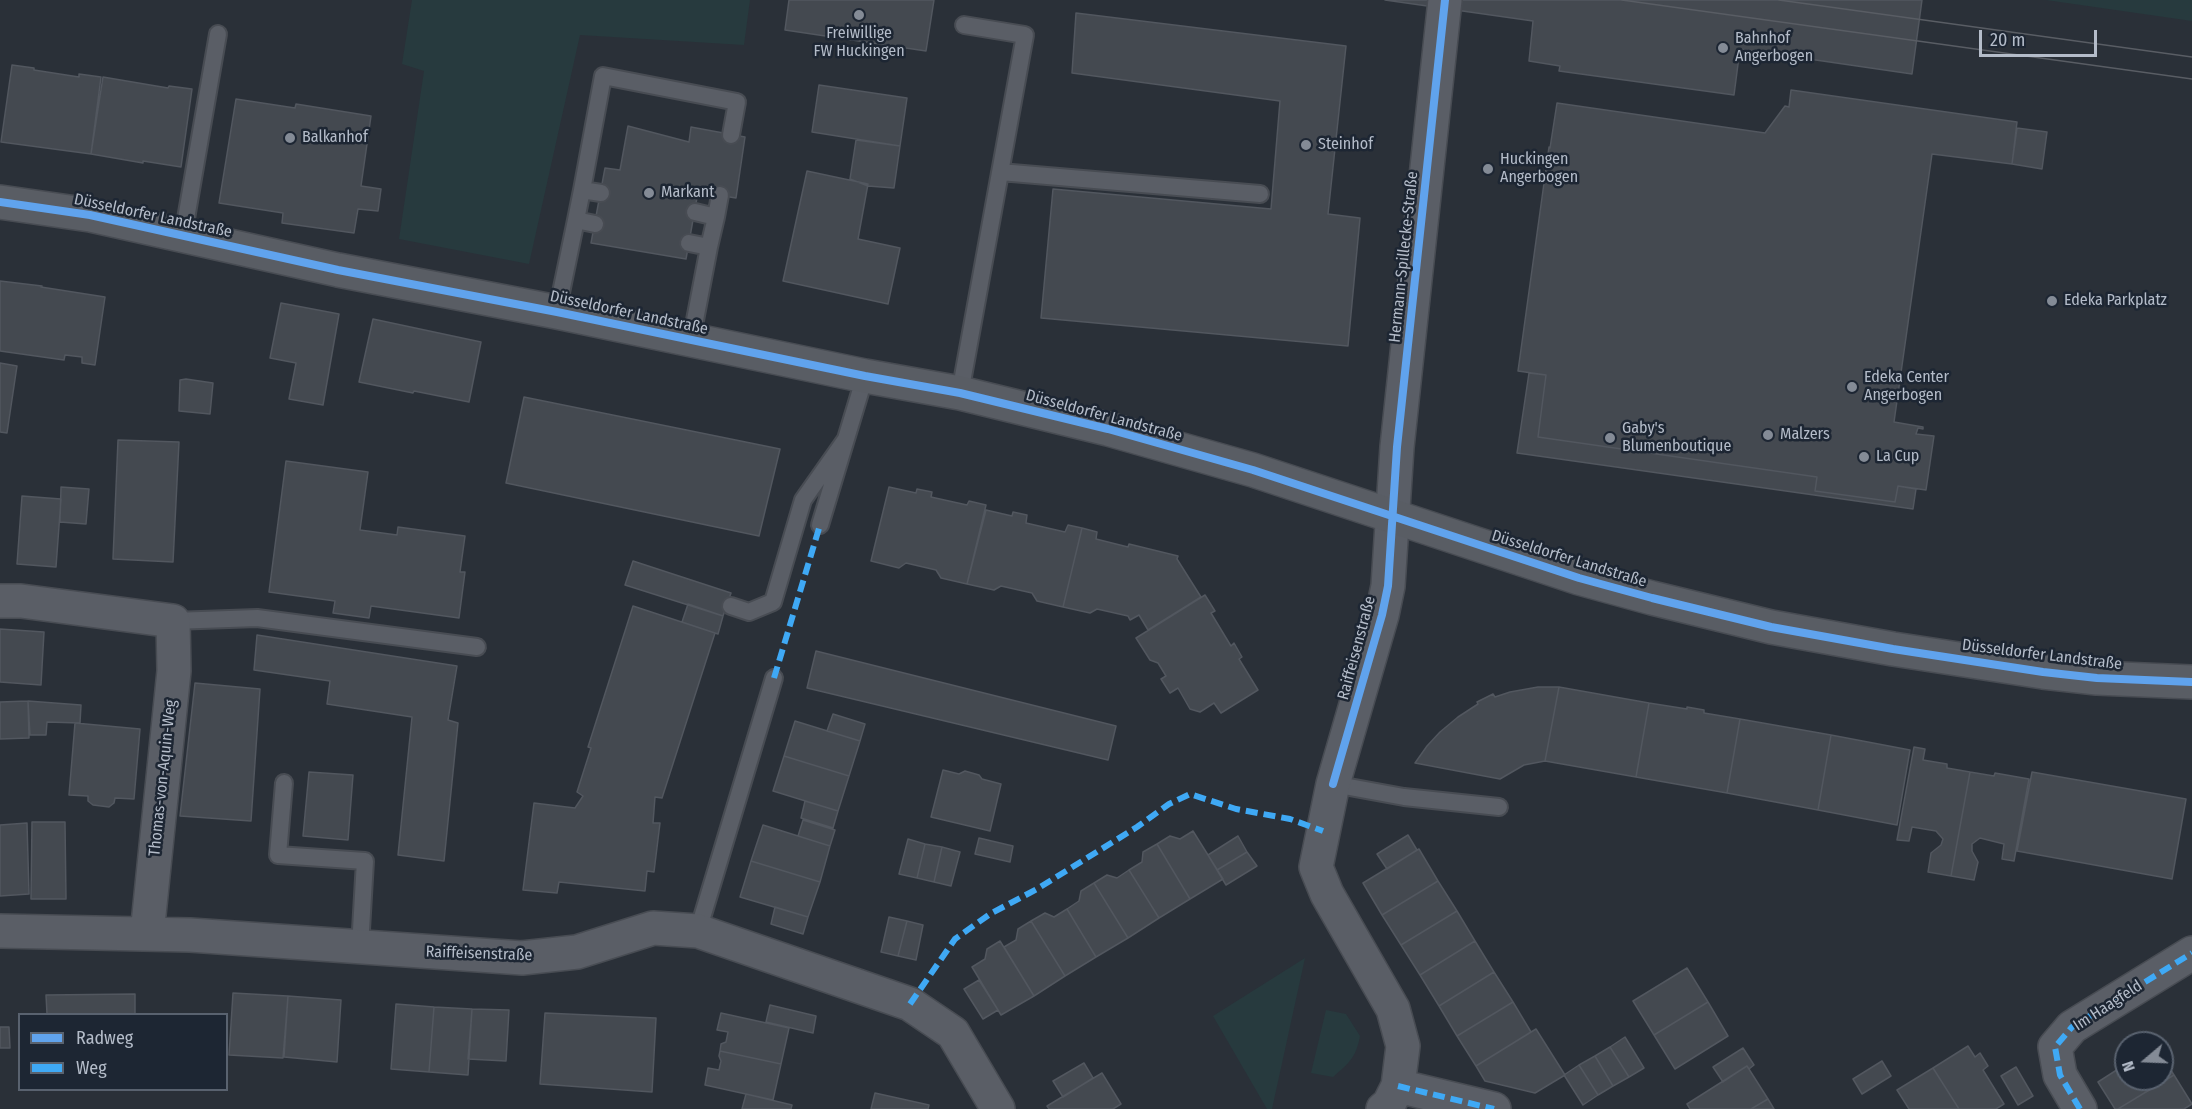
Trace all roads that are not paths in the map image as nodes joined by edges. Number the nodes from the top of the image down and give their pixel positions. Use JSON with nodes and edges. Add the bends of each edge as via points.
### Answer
{"nodes":[{"id":1,"x":1445,"y":0,"type":"edge"},
{"id":2,"x":964,"y":25,"type":"dead end"},
{"id":3,"x":218,"y":34,"type":"dead end"},
{"id":4,"x":731,"y":135,"type":"dead end"},
{"id":5,"x":1000,"y":172,"type":"junction"},
{"id":6,"x":582,"y":189,"type":"junction"},
{"id":7,"x":601,"y":193,"type":"dead end"},
{"id":8,"x":1260,"y":194,"type":"dead end"},
{"id":9,"x":720,"y":195,"type":"dead end"},
{"id":10,"x":0,"y":202,"type":"edge"},
{"id":11,"x":694,"y":212,"type":"dead end"},
{"id":12,"x":716,"y":216,"type":"junction"},
{"id":13,"x":576,"y":220,"type":"junction"},
{"id":14,"x":595,"y":224,"type":"dead end"},
{"id":15,"x":183,"y":236,"type":"junction"},
{"id":16,"x":689,"y":243,"type":"dead end"},
{"id":17,"x":710,"y":247,"type":"junction"},
{"id":18,"x":557,"y":312,"type":"junction"},
{"id":19,"x":691,"y":341,"type":"junction"},
{"id":20,"x":865,"y":376,"type":"junction"},
{"id":21,"x":960,"y":393,"type":"junction"},
{"id":22,"x":846,"y":439,"type":"junction"},
{"id":23,"x":1392,"y":516,"type":"junction"},
{"id":24,"x":820,"y":525,"type":"dead end"},
{"id":25,"x":0,"y":601,"type":"edge"},
{"id":26,"x":731,"y":606,"type":"dead end"},
{"id":27,"x":173,"y":621,"type":"junction"},
{"id":28,"x":477,"y":647,"type":"dead end"},
{"id":29,"x":774,"y":678,"type":"dead end"},
{"id":30,"x":2192,"y":682,"type":"edge"},
{"id":31,"x":284,"y":783,"type":"dead end"},
{"id":32,"x":1333,"y":784,"type":"junction"},
{"id":33,"x":1499,"y":807,"type":"dead end"},
{"id":34,"x":0,"y":931,"type":"edge"},
{"id":35,"x":698,"y":932,"type":"junction"},
{"id":36,"x":147,"y":934,"type":"junction"},
{"id":37,"x":360,"y":947,"type":"junction"},
{"id":38,"x":2192,"y":953,"type":"edge"},
{"id":39,"x":1391,"y":1097,"type":"edge"},
{"id":40,"x":998,"y":1109,"type":"edge"},
{"id":41,"x":1494,"y":1109,"type":"edge"},
{"id":42,"x":2080,"y":1109,"type":"edge"}],
"edges":[{"from":1,"to":23,"type":"street","name":"Hermann-Spillecke-Straße"},
{"from":2,"to":5,"type":"lane","via":[[1025,35]]},
{"from":3,"to":15,"type":"lane"},
{"from":4,"to":6,"type":"lane","via":[[737,102],[603,76]]},
{"from":5,"to":8,"type":"lane"},
{"from":5,"to":21,"type":"lane"},
{"from":6,"to":7,"type":"lane"},
{"from":6,"to":13,"type":"lane"},
{"from":9,"to":12,"type":"lane"},
{"from":10,"to":15,"type":"main road","name":"Düsseldorfer Landstraße","via":[[90,215]]},
{"from":11,"to":12,"type":"lane"},
{"from":12,"to":17,"type":"lane"},
{"from":13,"to":14,"type":"lane"},
{"from":13,"to":18,"type":"lane"},
{"from":15,"to":18,"type":"main road","name":"Düsseldorfer Landstraße"},
{"from":16,"to":17,"type":"lane"},
{"from":17,"to":19,"type":"lane"},
{"from":18,"to":19,"type":"main road","name":"Düsseldorfer Landstraße"},
{"from":19,"to":20,"type":"main road","name":"Düsseldorfer Landstraße"},
{"from":20,"to":21,"type":"main road","name":"Düsseldorfer Landstraße"},
{"from":20,"to":22,"type":"lane"},
{"from":21,"to":23,"type":"main road","name":"Düsseldorfer Landstraße","via":[[1253,470]]},
{"from":22,"to":24,"type":"lane"},
{"from":22,"to":26,"type":"lane","via":[[803,500],[773,603],[749,612]]},
{"from":23,"to":30,"type":"main road","name":"Düsseldorfer Landstraße","via":[[1579,578],[1772,627],[2043,672]]},
{"from":23,"to":32,"type":"street","name":"Raiffeisenstraße","via":[[1382,615]]},
{"from":25,"to":27,"type":"street"},
{"from":27,"to":28,"type":"lane","via":[[257,618]]},
{"from":27,"to":36,"type":"street","name":"Thomas-von-Aquin-Weg","via":[[174,670]]},
{"from":29,"to":35,"type":"lane"},
{"from":31,"to":37,"type":"lane","via":[[278,855],[365,861]]},
{"from":32,"to":33,"type":"lane","via":[[1404,797]]},
{"from":32,"to":39,"type":"street","name":"Raiffeisenstraße","via":[[1316,867],[1327,894],[1393,1010],[1403,1046]]},
{"from":34,"to":36,"type":"street","name":"Raiffeisenstraße"},
{"from":35,"to":37,"type":"street","name":"Raiffeisenstraße","via":[[653,928],[577,952],[522,958]]},
{"from":35,"to":40,"type":"street","name":"Raiffeisenstraße","via":[[910,1004],[953,1033]]},
{"from":36,"to":37,"type":"street","name":"Raiffeisenstraße"},
{"from":38,"to":42,"type":"street","name":"Im Haagfeld","via":[[2072,1027],[2055,1047],[2061,1075]]},
{"from":39,"to":41,"type":"street"}]}
